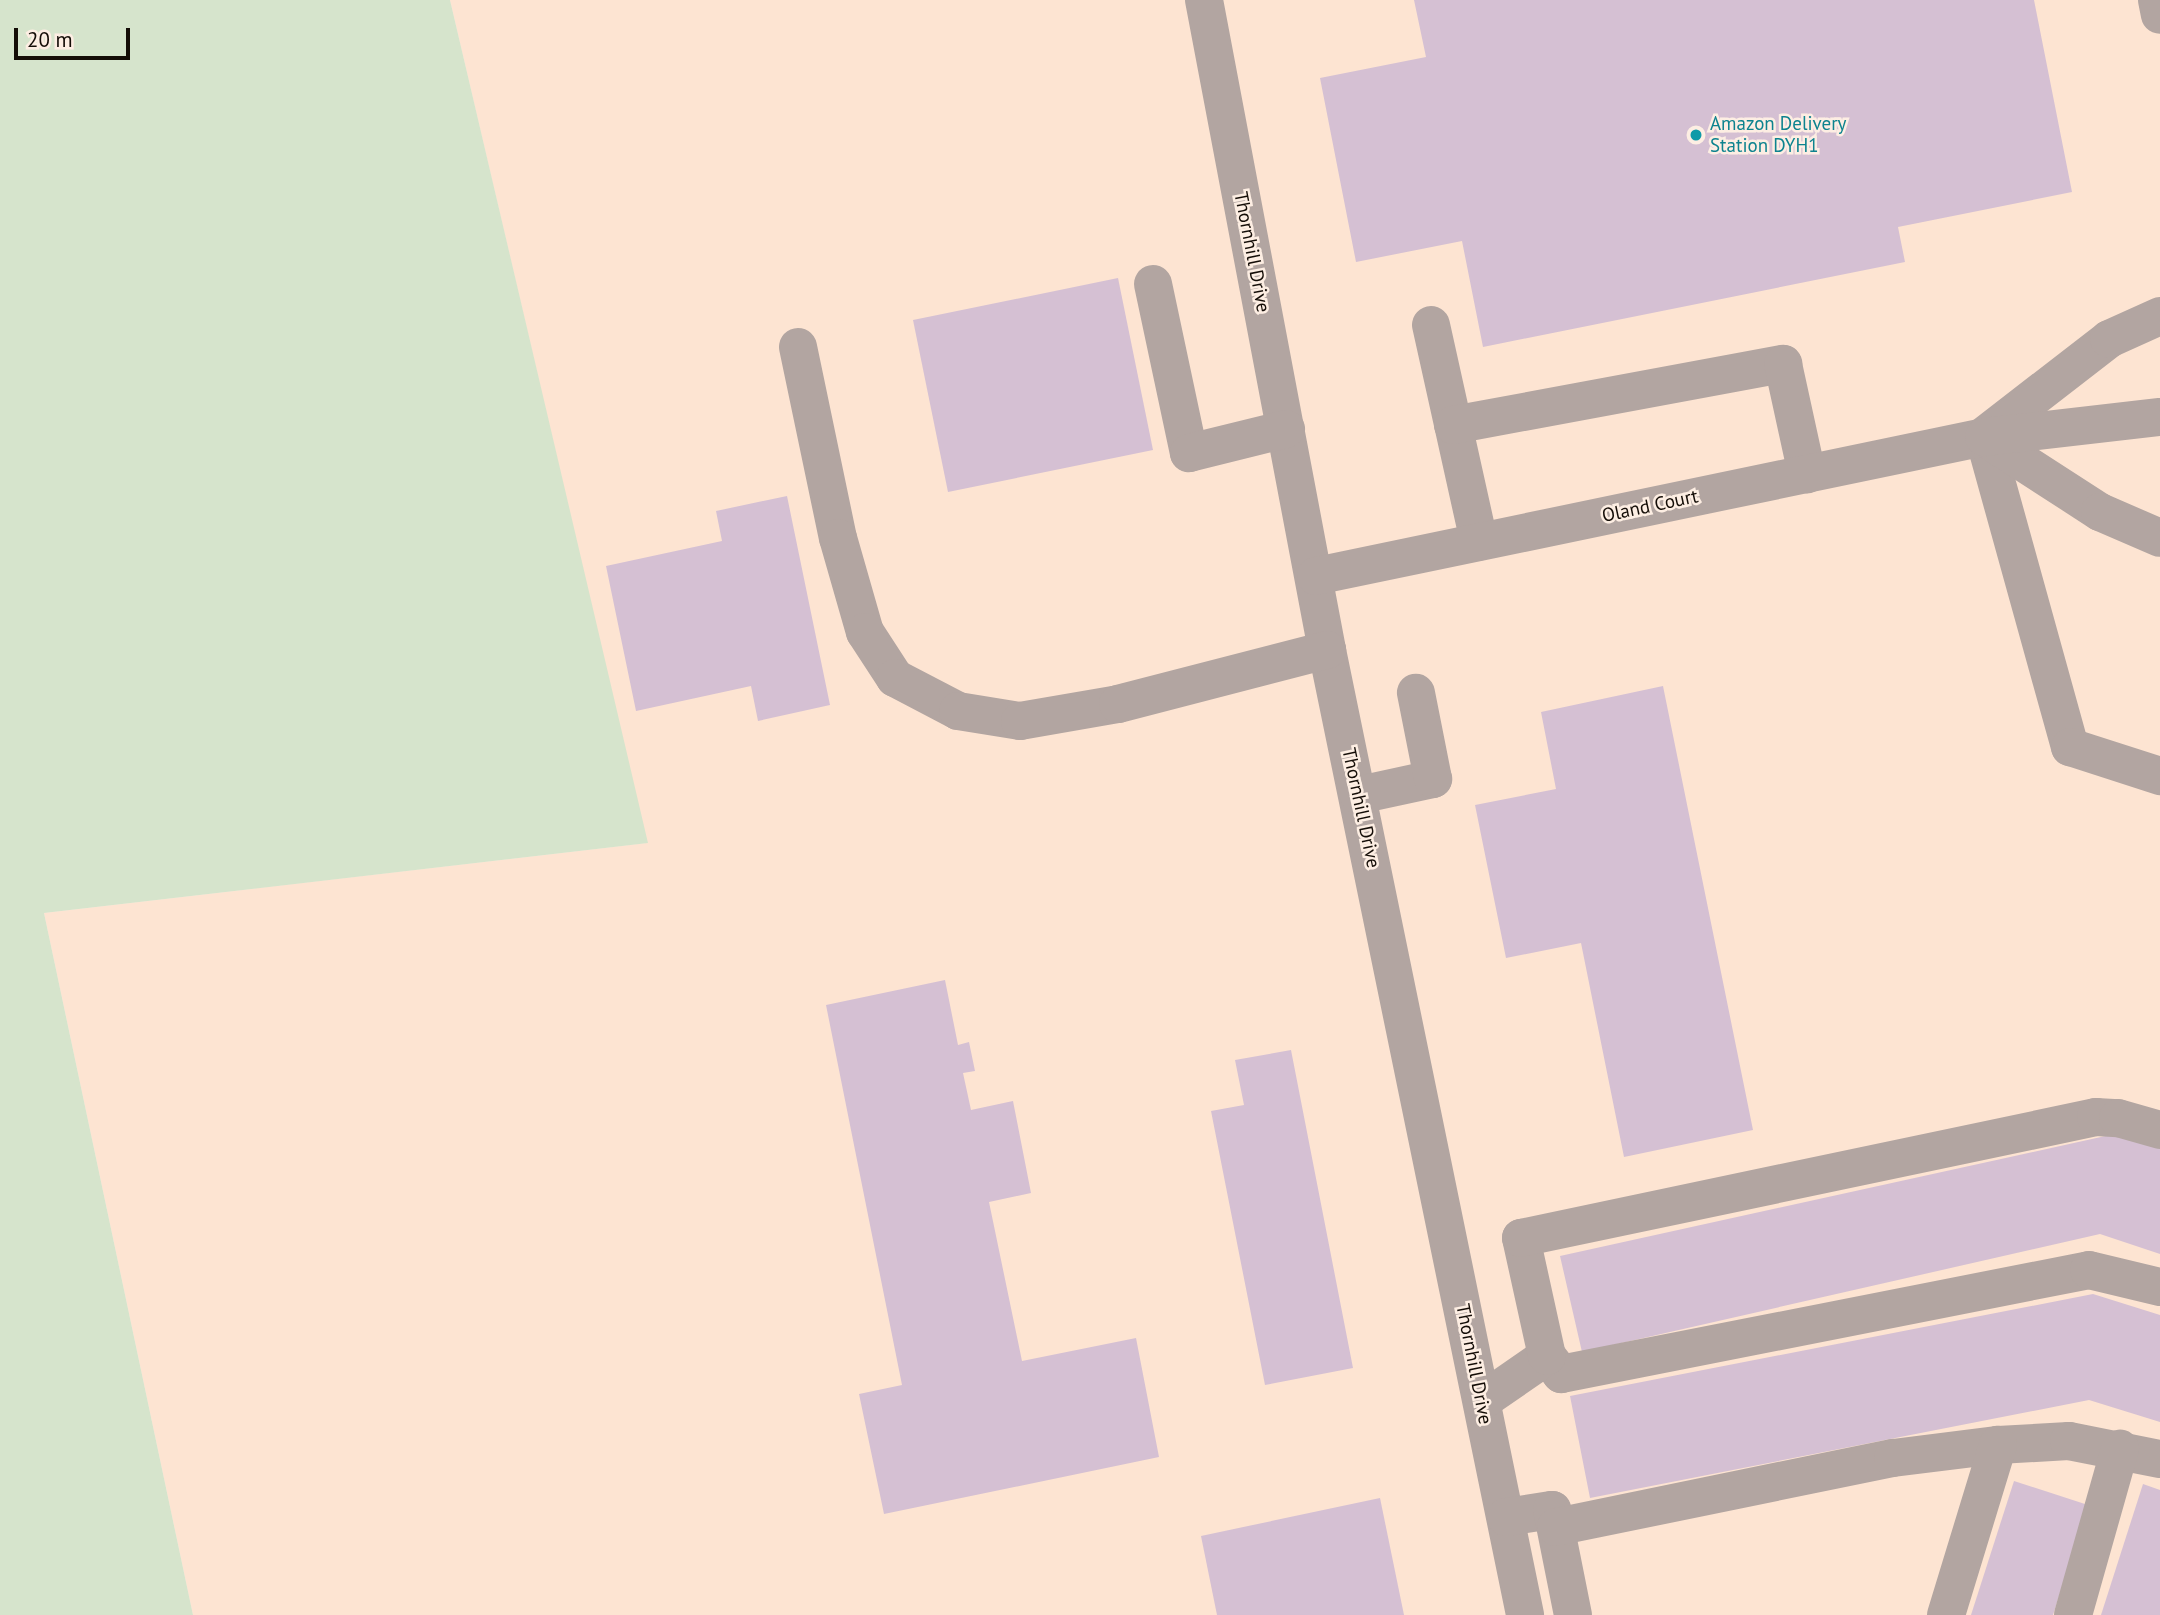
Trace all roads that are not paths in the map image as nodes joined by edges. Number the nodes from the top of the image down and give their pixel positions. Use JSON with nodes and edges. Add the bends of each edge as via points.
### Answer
{"nodes":[{"id":1,"x":1204,"y":0,"type":"edge"},
{"id":2,"x":2157,"y":0,"type":"edge"},
{"id":3,"x":2160,"y":15,"type":"edge"},
{"id":4,"x":1153,"y":284,"type":"dead end"},
{"id":5,"x":2160,"y":316,"type":"edge"},
{"id":6,"x":1431,"y":325,"type":"dead end"},
{"id":7,"x":798,"y":347,"type":"dead end"},
{"id":8,"x":2160,"y":417,"type":"edge"},
{"id":9,"x":1453,"y":425,"type":"junction"},
{"id":10,"x":1286,"y":429,"type":"junction"},
{"id":11,"x":1984,"y":437,"type":"junction"},
{"id":12,"x":1807,"y":474,"type":"junction"},
{"id":13,"x":2160,"y":538,"type":"edge"},
{"id":14,"x":1479,"y":542,"type":"junction"},
{"id":15,"x":1316,"y":576,"type":"junction"},
{"id":16,"x":1327,"y":650,"type":"junction"},
{"id":17,"x":1416,"y":693,"type":"dead end"},
{"id":18,"x":2160,"y":776,"type":"edge"},
{"id":19,"x":1359,"y":795,"type":"junction"},
{"id":20,"x":2160,"y":1130,"type":"edge"},
{"id":21,"x":2160,"y":1287,"type":"edge"},
{"id":22,"x":1547,"y":1356,"type":"junction"},
{"id":23,"x":1482,"y":1401,"type":"junction"},
{"id":24,"x":1998,"y":1445,"type":"junction"},
{"id":25,"x":2120,"y":1449,"type":"junction"},
{"id":26,"x":2160,"y":1459,"type":"edge"},
{"id":27,"x":1506,"y":1517,"type":"junction"},
{"id":28,"x":1556,"y":1527,"type":"junction"},
{"id":29,"x":1525,"y":1615,"type":"edge"},
{"id":30,"x":1573,"y":1615,"type":"edge"},
{"id":31,"x":1945,"y":1615,"type":"edge"},
{"id":32,"x":2073,"y":1615,"type":"edge"}],
"edges":[{"from":1,"to":10,"type":"street","name":"Thornhill Drive"},
{"from":2,"to":3,"type":"street"},
{"from":4,"to":10,"type":"street","via":[[1189,453]]},
{"from":5,"to":11,"type":"street","via":[[2109,339]]},
{"from":6,"to":9,"type":"street"},
{"from":7,"to":16,"type":"street","via":[[838,538],[865,632],[895,678],[958,711],[1020,721],[1118,705]]},
{"from":8,"to":11,"type":"street","name":"Oland Court"},
{"from":9,"to":12,"type":"street","via":[[1783,364]]},
{"from":9,"to":14,"type":"street"},
{"from":10,"to":15,"type":"street","name":"Thornhill Drive"},
{"from":11,"to":12,"type":"street","name":"Oland Court"},
{"from":11,"to":13,"type":"street","via":[[2100,513]]},
{"from":11,"to":18,"type":"street","via":[[2070,747]]},
{"from":12,"to":14,"type":"street","name":"Oland Court"},
{"from":14,"to":15,"type":"street","name":"Oland Court"},
{"from":15,"to":16,"type":"street","name":"Thornhill Drive"},
{"from":16,"to":19,"type":"street","name":"Thornhill Drive"},
{"from":17,"to":19,"type":"street","via":[[1433,779]]},
{"from":19,"to":23,"type":"street","name":"Thornhill Drive"},
{"from":20,"to":22,"type":"street","via":[[2096,1117],[1521,1238]]},
{"from":21,"to":22,"type":"street","via":[[2089,1270],[1562,1374]]},
{"from":22,"to":23,"type":"street"},
{"from":23,"to":27,"type":"street","name":"Thornhill Drive"},
{"from":24,"to":25,"type":"street","via":[[2069,1441]]},
{"from":24,"to":28,"type":"street","via":[[1893,1458]]},
{"from":24,"to":31,"type":"street"},
{"from":25,"to":26,"type":"street"},
{"from":25,"to":32,"type":"street"},
{"from":27,"to":28,"type":"street","via":[[1552,1510]]},
{"from":27,"to":29,"type":"street","name":"Thornhill Drive"},
{"from":28,"to":30,"type":"street"}]}
